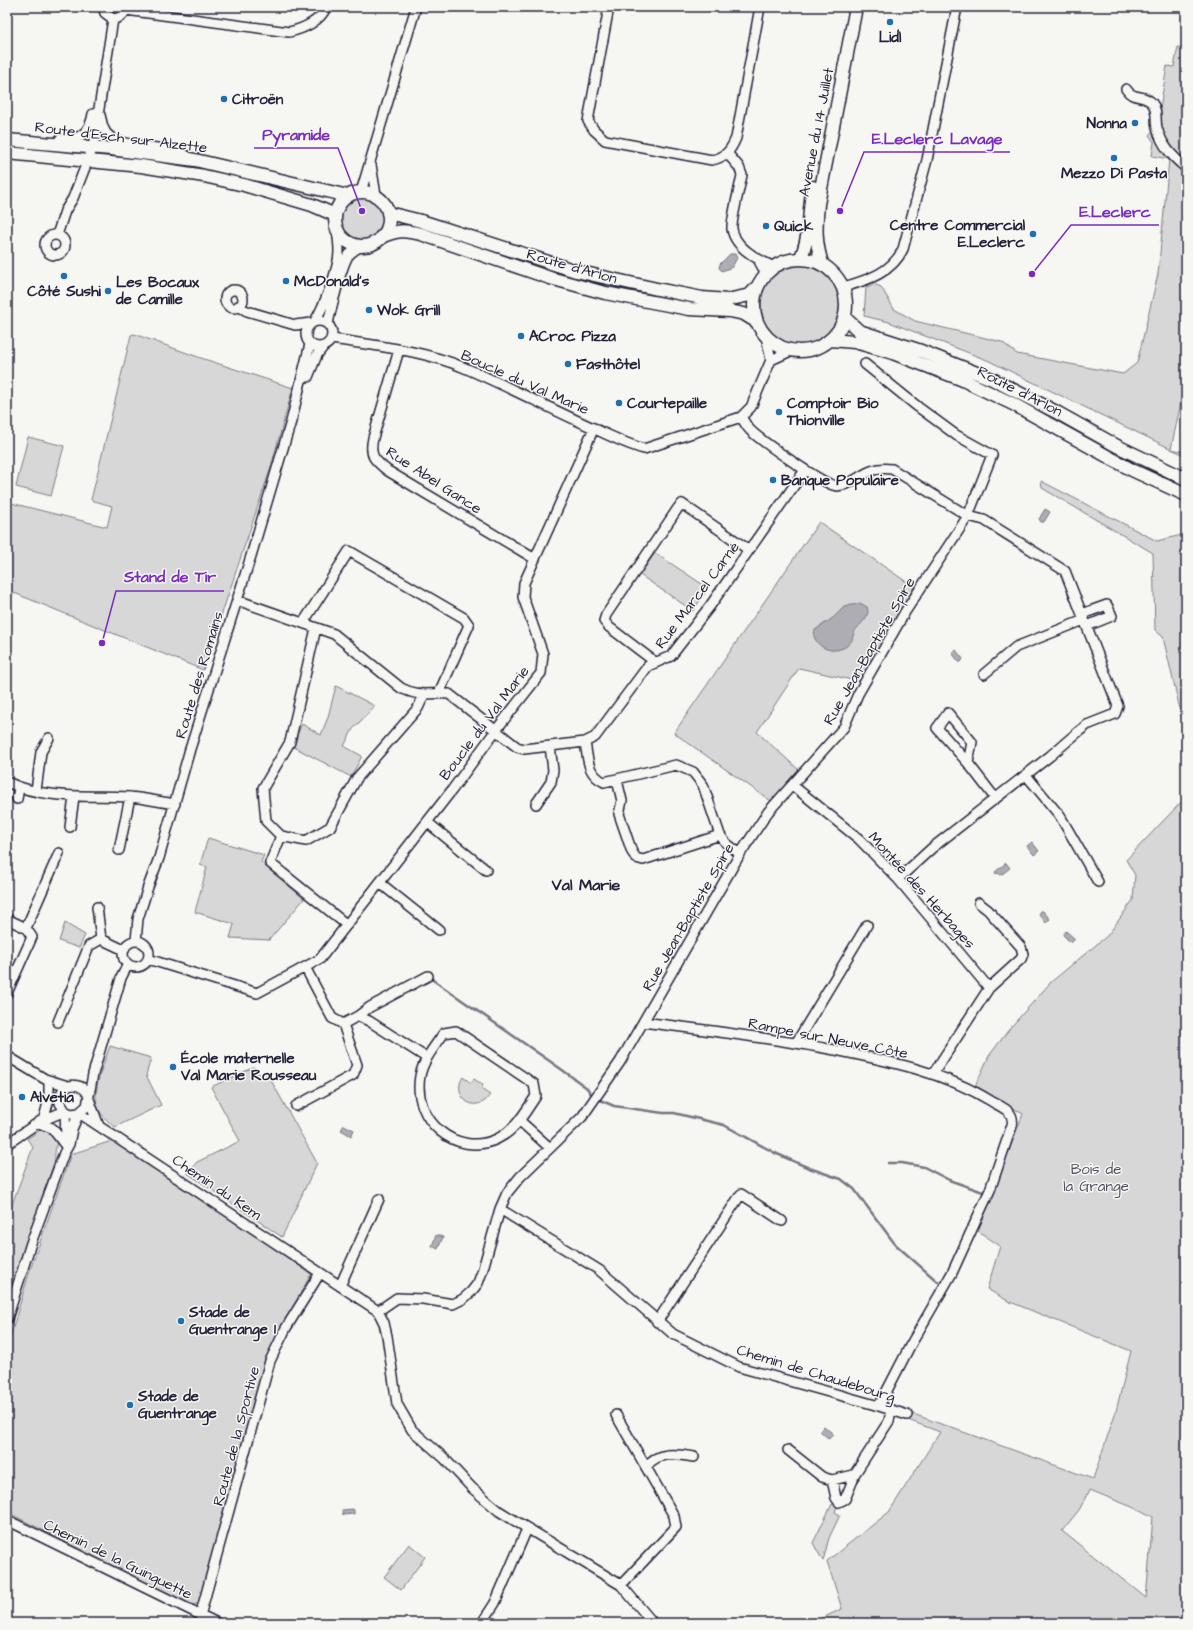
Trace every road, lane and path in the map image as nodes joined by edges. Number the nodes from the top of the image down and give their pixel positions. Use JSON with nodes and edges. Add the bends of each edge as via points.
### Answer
{"nodes":[{"id":1,"x":103,"y":7,"type":"edge"},
{"id":2,"x":326,"y":7,"type":"edge"},
{"id":3,"x":416,"y":7,"type":"edge"},
{"id":4,"x":609,"y":7,"type":"edge"},
{"id":5,"x":760,"y":7,"type":"edge"},
{"id":6,"x":847,"y":7,"type":"edge"},
{"id":7,"x":856,"y":7,"type":"edge"},
{"id":8,"x":957,"y":7,"type":"edge"},
{"id":9,"x":126,"y":9,"type":"edge"},
{"id":10,"x":113,"y":18,"type":"junction"},
{"id":11,"x":102,"y":86,"type":"junction"},
{"id":12,"x":1126,"y":89,"type":"dead end"},
{"id":13,"x":98,"y":110,"type":"junction"},
{"id":14,"x":8,"y":144,"type":"edge"},
{"id":15,"x":93,"y":148,"type":"junction"},
{"id":16,"x":727,"y":154,"type":"junction"},
{"id":17,"x":87,"y":160,"type":"junction"},
{"id":18,"x":195,"y":160,"type":"junction"},
{"id":19,"x":371,"y":164,"type":"junction"},
{"id":20,"x":1186,"y":168,"type":"edge"},
{"id":21,"x":362,"y":192,"type":"junction"},
{"id":22,"x":348,"y":196,"type":"junction"},
{"id":23,"x":376,"y":196,"type":"junction"},
{"id":24,"x":388,"y":213,"type":"junction"},
{"id":25,"x":335,"y":214,"type":"junction"},
{"id":26,"x":337,"y":230,"type":"junction"},
{"id":27,"x":57,"y":235,"type":"dead end"},
{"id":28,"x":381,"y":237,"type":"junction"},
{"id":29,"x":364,"y":246,"type":"junction"},
{"id":30,"x":800,"y":259,"type":"junction"},
{"id":31,"x":822,"y":263,"type":"junction"},
{"id":32,"x":770,"y":270,"type":"junction"},
{"id":33,"x":757,"y":287,"type":"junction"},
{"id":34,"x":844,"y":287,"type":"junction"},
{"id":35,"x":238,"y":306,"type":"dead end"},
{"id":36,"x":845,"y":318,"type":"junction"},
{"id":37,"x":313,"y":322,"type":"junction"},
{"id":38,"x":757,"y":322,"type":"junction"},
{"id":39,"x":328,"y":324,"type":"junction"},
{"id":40,"x":295,"y":325,"type":"junction"},
{"id":41,"x":766,"y":336,"type":"junction"},
{"id":42,"x":332,"y":339,"type":"junction"},
{"id":43,"x":308,"y":340,"type":"junction"},
{"id":44,"x":830,"y":340,"type":"junction"},
{"id":45,"x":323,"y":347,"type":"junction"},
{"id":46,"x":399,"y":350,"type":"junction"},
{"id":47,"x":793,"y":350,"type":"junction"},
{"id":48,"x":771,"y":360,"type":"junction"},
{"id":49,"x":865,"y":364,"type":"dead end"},
{"id":50,"x":292,"y":418,"type":"junction"},
{"id":51,"x":741,"y":418,"type":"junction"},
{"id":52,"x":594,"y":428,"type":"junction"},
{"id":53,"x":805,"y":470,"type":"junction"},
{"id":54,"x":1186,"y":480,"type":"edge"},
{"id":55,"x":1186,"y":495,"type":"edge"},
{"id":56,"x":968,"y":516,"type":"junction"},
{"id":57,"x":749,"y":550,"type":"junction"},
{"id":58,"x":535,"y":560,"type":"junction"},
{"id":59,"x":237,"y":600,"type":"junction"},
{"id":60,"x":1084,"y":620,"type":"junction"},
{"id":61,"x":303,"y":623,"type":"junction"},
{"id":62,"x":316,"y":628,"type":"junction"},
{"id":63,"x":655,"y":662,"type":"junction"},
{"id":64,"x":984,"y":674,"type":"dead end"},
{"id":65,"x":439,"y":693,"type":"junction"},
{"id":66,"x":424,"y":695,"type":"junction"},
{"id":67,"x":496,"y":730,"type":"junction"},
{"id":68,"x":49,"y":738,"type":"dead end"},
{"id":69,"x":585,"y":742,"type":"junction"},
{"id":70,"x":550,"y":746,"type":"junction"},
{"id":71,"x":968,"y":763,"type":"junction"},
{"id":72,"x":1026,"y":775,"type":"junction"},
{"id":73,"x":617,"y":780,"type":"junction"},
{"id":74,"x":7,"y":782,"type":"edge"},
{"id":75,"x":792,"y":785,"type":"junction"},
{"id":76,"x":19,"y":788,"type":"junction"},
{"id":77,"x":36,"y":791,"type":"junction"},
{"id":78,"x":74,"y":797,"type":"junction"},
{"id":79,"x":130,"y":797,"type":"junction"},
{"id":80,"x":995,"y":798,"type":"junction"},
{"id":81,"x":17,"y":799,"type":"dead end"},
{"id":82,"x":175,"y":804,"type":"junction"},
{"id":83,"x":536,"y":804,"type":"dead end"},
{"id":84,"x":427,"y":822,"type":"junction"},
{"id":85,"x":70,"y":827,"type":"dead end"},
{"id":86,"x":720,"y":835,"type":"junction"},
{"id":87,"x":282,"y":836,"type":"junction"},
{"id":88,"x":119,"y":850,"type":"dead end"},
{"id":89,"x":59,"y":853,"type":"dead end"},
{"id":90,"x":740,"y":854,"type":"junction"},
{"id":91,"x":486,"y":870,"type":"dead end"},
{"id":92,"x":898,"y":879,"type":"junction"},
{"id":93,"x":1098,"y":882,"type":"dead end"},
{"id":94,"x":380,"y":883,"type":"junction"},
{"id":95,"x":979,"y":904,"type":"dead end"},
{"id":96,"x":98,"y":906,"type":"dead end"},
{"id":97,"x":7,"y":919,"type":"edge"},
{"id":98,"x":347,"y":925,"type":"junction"},
{"id":99,"x":867,"y":925,"type":"dead end"},
{"id":100,"x":26,"y":928,"type":"junction"},
{"id":101,"x":440,"y":930,"type":"dead end"},
{"id":102,"x":100,"y":939,"type":"junction"},
{"id":103,"x":136,"y":941,"type":"junction"},
{"id":104,"x":124,"y":950,"type":"junction"},
{"id":105,"x":148,"y":959,"type":"junction"},
{"id":106,"x":128,"y":964,"type":"junction"},
{"id":107,"x":305,"y":967,"type":"junction"},
{"id":108,"x":428,"y":976,"type":"dead end"},
{"id":109,"x":989,"y":988,"type":"junction"},
{"id":110,"x":7,"y":993,"type":"edge"},
{"id":111,"x":358,"y":1016,"type":"junction"},
{"id":112,"x":58,"y":1022,"type":"dead end"},
{"id":113,"x":643,"y":1022,"type":"junction"},
{"id":114,"x":343,"y":1024,"type":"junction"},
{"id":115,"x":796,"y":1043,"type":"junction"},
{"id":116,"x":7,"y":1056,"type":"edge"},
{"id":117,"x":427,"y":1058,"type":"junction"},
{"id":118,"x":92,"y":1074,"type":"junction"},
{"id":119,"x":932,"y":1074,"type":"junction"},
{"id":120,"x":47,"y":1081,"type":"junction"},
{"id":121,"x":72,"y":1085,"type":"junction"},
{"id":122,"x":88,"y":1096,"type":"junction"},
{"id":123,"x":60,"y":1101,"type":"junction"},
{"id":124,"x":296,"y":1106,"type":"dead end"},
{"id":125,"x":65,"y":1111,"type":"junction"},
{"id":126,"x":80,"y":1113,"type":"junction"},
{"id":127,"x":42,"y":1121,"type":"junction"},
{"id":128,"x":520,"y":1121,"type":"junction"},
{"id":129,"x":99,"y":1126,"type":"junction"},
{"id":130,"x":7,"y":1144,"type":"edge"},
{"id":131,"x":550,"y":1148,"type":"junction"},
{"id":132,"x":64,"y":1149,"type":"junction"},
{"id":133,"x":379,"y":1199,"type":"dead end"},
{"id":134,"x":500,"y":1209,"type":"junction"},
{"id":135,"x":782,"y":1221,"type":"dead end"},
{"id":136,"x":320,"y":1273,"type":"junction"},
{"id":137,"x":340,"y":1286,"type":"junction"},
{"id":138,"x":378,"y":1311,"type":"junction"},
{"id":139,"x":8,"y":1314,"type":"edge"},
{"id":140,"x":657,"y":1322,"type":"junction"},
{"id":141,"x":879,"y":1406,"type":"junction"},
{"id":142,"x":890,"y":1410,"type":"junction"},
{"id":143,"x":616,"y":1415,"type":"dead end"},
{"id":144,"x":907,"y":1415,"type":"dead end"},
{"id":145,"x":788,"y":1450,"type":"dead end"},
{"id":146,"x":694,"y":1457,"type":"dead end"},
{"id":147,"x":646,"y":1467,"type":"junction"},
{"id":148,"x":854,"y":1475,"type":"junction"},
{"id":149,"x":832,"y":1480,"type":"junction"},
{"id":150,"x":7,"y":1520,"type":"edge"},
{"id":151,"x":527,"y":1529,"type":"junction"},
{"id":152,"x":620,"y":1585,"type":"junction"},
{"id":153,"x":200,"y":1616,"type":"junction"},
{"id":154,"x":212,"y":1622,"type":"edge"},
{"id":155,"x":482,"y":1623,"type":"edge"},
{"id":156,"x":653,"y":1623,"type":"edge"}],
"edges":[{"from":1,"to":10,"type":"street","via":[[105,14]]},
{"from":2,"to":9,"type":"street","via":[[323,15],[301,29],[289,32]]},
{"from":3,"to":19,"type":"street"},
{"from":4,"to":16,"type":"street","via":[[588,121],[594,130],[605,140],[712,160]]},
{"from":5,"to":16,"type":"street","via":[[736,138]]},
{"from":6,"to":30,"type":"main road","name":"Avenue du 14 Juillet","via":[[810,204],[805,248]]},
{"from":7,"to":31,"type":"main road","name":"Avenue du 14 Juillet","via":[[818,204],[816,237]]},
{"from":8,"to":34,"type":"street","via":[[927,160],[903,249],[896,262],[881,273]]},
{"from":9,"to":10,"type":"street","via":[[121,17]]},
{"from":10,"to":11,"type":"street"},
{"from":11,"to":13,"type":"street"},
{"from":11,"to":14,"type":"street","via":[[90,124],[82,136],[72,140],[44,138]]},
{"from":12,"to":20,"type":"street","via":[[1132,96],[1145,98],[1152,103],[1156,109],[1157,126],[1166,150]]},
{"from":13,"to":15,"type":"street"},
{"from":13,"to":18,"type":"street","via":[[106,133],[115,141],[179,151]]},
{"from":14,"to":15,"type":"main road","name":"Route d'Esch sur Alzette"},
{"from":14,"to":17,"type":"main road"},
{"from":15,"to":17,"type":"street"},
{"from":15,"to":18,"type":"main road","name":"Route d'Esch sur Alzette"},
{"from":16,"to":32,"type":"street","via":[[739,167],[742,175],[732,228],[735,240]]},
{"from":17,"to":25,"type":"main road","via":[[204,176],[244,185]]},
{"from":17,"to":27,"type":"street"},
{"from":18,"to":22,"type":"main road","name":"Route d'Esch sur Alzette"},
{"from":19,"to":21,"type":"street"},
{"from":19,"to":23,"type":"street"},
{"from":21,"to":22,"type":"main road"},
{"from":21,"to":23,"type":"main road"},
{"from":22,"to":25,"type":"main road","via":[[337,207]]},
{"from":23,"to":24,"type":"main road","via":[[384,203]]},
{"from":24,"to":28,"type":"main road","via":[[387,226]]},
{"from":24,"to":33,"type":"main road","name":"Route d'Arlon","via":[[421,221],[576,271],[657,289],[727,300],[750,295]]},
{"from":25,"to":26,"type":"main road"},
{"from":26,"to":29,"type":"main road","via":[[353,244]]},
{"from":26,"to":37,"type":"street","name":"Route des Romains","via":[[338,264],[319,314]]},
{"from":28,"to":29,"type":"main road"},
{"from":28,"to":38,"type":"main road","name":"Route d'Arlon","via":[[404,230],[598,291],[689,309],[737,312]]},
{"from":29,"to":39,"type":"street","via":[[354,250],[348,257]]},
{"from":30,"to":31,"type":"main road"},
{"from":30,"to":32,"type":"main road","via":[[783,261]]},
{"from":31,"to":34,"type":"main road","via":[[836,275]]},
{"from":32,"to":33,"type":"main road"},
{"from":33,"to":38,"type":"main road","via":[[754,304]]},
{"from":34,"to":36,"type":"main road","via":[[847,302]]},
{"from":35,"to":40,"type":"street"},
{"from":36,"to":44,"type":"main road"},
{"from":36,"to":54,"type":"main road","name":"Route d'Arlon","via":[[859,331],[921,351],[992,379]]},
{"from":37,"to":39,"type":"street","via":[[319,320]]},
{"from":37,"to":40,"type":"street"},
{"from":37,"to":43,"type":"street","name":"Route des Romains","via":[[308,326]]},
{"from":38,"to":41,"type":"main road"},
{"from":39,"to":42,"type":"street","via":[[332,331]]},
{"from":40,"to":43,"type":"street"},
{"from":41,"to":47,"type":"main road","via":[[780,346]]},
{"from":41,"to":48,"type":"street"},
{"from":42,"to":45,"type":"street","name":"Route des Romains"},
{"from":42,"to":46,"type":"street","name":"Boucle du Val Marie"},
{"from":43,"to":45,"type":"street"},
{"from":43,"to":50,"type":"street","name":"Route des Romains"},
{"from":44,"to":47,"type":"main road","via":[[811,350]]},
{"from":44,"to":55,"type":"main road","name":"Route d'Arlon","via":[[855,342],[890,352],[963,380],[1013,404],[1132,470]]},
{"from":45,"to":50,"type":"street","name":"Route des Romains","via":[[310,370]]},
{"from":46,"to":52,"type":"street","name":"Boucle du Val Marie","via":[[464,368]]},
{"from":46,"to":58,"type":"street","name":"Rue Abel Gance","via":[[371,445],[375,461]]},
{"from":47,"to":48,"type":"street"},
{"from":48,"to":51,"type":"street","via":[[750,407]]},
{"from":49,"to":56,"type":"street","name":"Rue Jean-Baptiste Spire","via":[[956,435],[992,455]]},
{"from":50,"to":59,"type":"street","name":"Route des Romains"},
{"from":51,"to":52,"type":"street","via":[[644,449]]},
{"from":51,"to":53,"type":"street","via":[[750,430]]},
{"from":52,"to":58,"type":"street","name":"Boucle du Val Marie"},
{"from":53,"to":56,"type":"street","via":[[836,486],[848,483],[871,470],[892,469]]},
{"from":53,"to":57,"type":"street","name":"Rue Marcel Carné"},
{"from":56,"to":60,"type":"street","via":[[984,520],[1065,571]]},
{"from":56,"to":75,"type":"street","name":"Rue Jean-Baptiste Spire","via":[[898,625],[858,694],[844,727]]},
{"from":57,"to":63,"type":"street","name":"Rue Marcel Carné","via":[[671,656]]},
{"from":57,"to":63,"type":"street","via":[[682,504],[678,508],[604,621],[608,627]]},
{"from":58,"to":67,"type":"street","name":"Boucle du Val Marie","via":[[524,583],[523,597],[543,654],[541,673]]},
{"from":59,"to":61,"type":"street"},
{"from":59,"to":82,"type":"street","name":"Route des Romains"},
{"from":60,"to":64,"type":"street","via":[[1016,647]]},
{"from":60,"to":72,"type":"street","via":[[1118,710],[1115,714],[1087,725]]},
{"from":61,"to":62,"type":"street"},
{"from":61,"to":65,"type":"street","via":[[349,551],[464,618],[469,625]]},
{"from":62,"to":66,"type":"street","via":[[334,634],[401,688],[412,694]]},
{"from":62,"to":87,"type":"street","via":[[290,742],[263,788],[266,822]]},
{"from":63,"to":69,"type":"street","name":"Rue Marcel Carné","via":[[648,666],[595,737]]},
{"from":65,"to":66,"type":"street"},
{"from":65,"to":67,"type":"street","via":[[449,694]]},
{"from":66,"to":87,"type":"street","via":[[418,708],[357,778],[330,827],[306,841]]},
{"from":67,"to":70,"type":"street","via":[[517,747],[524,749]]},
{"from":67,"to":84,"type":"street","name":"Boucle du Val Marie"},
{"from":68,"to":77,"type":"street","via":[[42,752]]},
{"from":69,"to":70,"type":"street"},
{"from":69,"to":73,"type":"street","via":[[592,773],[597,779],[604,782]]},
{"from":70,"to":83,"type":"street","via":[[553,770],[551,782]]},
{"from":71,"to":71,"type":"street","via":[[972,742],[948,713],[937,728]]},
{"from":71,"to":80,"type":"street"},
{"from":72,"to":80,"type":"street"},
{"from":72,"to":93,"type":"street","via":[[1060,816]]},
{"from":73,"to":86,"type":"street","via":[[676,765],[693,772],[703,785]]},
{"from":73,"to":86,"type":"street","via":[[622,801],[619,814],[636,858],[643,860]]},
{"from":74,"to":76,"type":"street"},
{"from":75,"to":90,"type":"street","name":"Rue Jean-Baptiste Spire","via":[[768,812]]},
{"from":75,"to":92,"type":"street","name":"Montée des Herbages","via":[[859,839]]},
{"from":76,"to":77,"type":"street"},
{"from":76,"to":81,"type":"street"},
{"from":77,"to":78,"type":"street"},
{"from":78,"to":79,"type":"street"},
{"from":78,"to":85,"type":"street"},
{"from":79,"to":82,"type":"street"},
{"from":79,"to":88,"type":"street"},
{"from":80,"to":92,"type":"street","via":[[932,848]]},
{"from":82,"to":103,"type":"street","name":"Route des Romains","via":[[138,919]]},
{"from":84,"to":91,"type":"street"},
{"from":84,"to":94,"type":"street","name":"Boucle du Val Marie"},
{"from":86,"to":90,"type":"street"},
{"from":87,"to":98,"type":"street","via":[[270,863]]},
{"from":89,"to":100,"type":"street"},
{"from":90,"to":113,"type":"street","name":"Rue Jean-Baptiste Spire"},
{"from":92,"to":109,"type":"street","name":"Montée des Herbages"},
{"from":94,"to":98,"type":"street","name":"Boucle du Val Marie"},
{"from":94,"to":101,"type":"street"},
{"from":95,"to":109,"type":"street","via":[[988,910],[1021,947],[1023,954]]},
{"from":96,"to":102,"type":"street"},
{"from":97,"to":100,"type":"street"},
{"from":98,"to":107,"type":"street","name":"Boucle du Val Marie","via":[[320,959]]},
{"from":99,"to":115,"type":"street"},
{"from":100,"to":110,"type":"street","via":[[32,937]]},
{"from":102,"to":104,"type":"street"},
{"from":102,"to":112,"type":"street","via":[[89,946]]},
{"from":103,"to":104,"type":"street"},
{"from":103,"to":105,"type":"street","via":[[147,947]]},
{"from":104,"to":106,"type":"street"},
{"from":105,"to":106,"type":"street","via":[[139,967]]},
{"from":105,"to":107,"type":"street","name":"Boucle du Val Marie","via":[[257,993]]},
{"from":106,"to":118,"type":"street","via":[[121,978]]},
{"from":107,"to":114,"type":"street","via":[[332,1018]]},
{"from":108,"to":111,"type":"street"},
{"from":109,"to":119,"type":"street"},
{"from":111,"to":114,"type":"street"},
{"from":111,"to":117,"type":"street","via":[[369,1020]]},
{"from":113,"to":115,"type":"street","name":"Rampe sur Neuve Côte"},
{"from":113,"to":131,"type":"street","name":"Rue Jean-Baptiste Spire","via":[[620,1062],[582,1117]]},
{"from":114,"to":124,"type":"street","via":[[357,1065],[353,1075]]},
{"from":115,"to":119,"type":"street","name":"Rampe sur Neuve Côte","via":[[869,1057]]},
{"from":116,"to":120,"type":"street"},
{"from":117,"to":128,"type":"street","via":[[420,1076],[419,1091],[421,1103],[437,1129],[463,1142],[478,1143],[488,1142],[505,1134]]},
{"from":117,"to":128,"type":"street","via":[[444,1033],[456,1031],[496,1057],[534,1084],[536,1096]]},
{"from":118,"to":121,"type":"street"},
{"from":118,"to":122,"type":"street"},
{"from":119,"to":141,"type":"street","name":"Rampe sur Neuve Côte","via":[[987,1099],[1011,1114],[1013,1119],[990,1190],[952,1273]]},
{"from":120,"to":121,"type":"street"},
{"from":120,"to":123,"type":"street"},
{"from":120,"to":127,"type":"street","via":[[49,1099]]},
{"from":121,"to":122,"type":"street","via":[[86,1090]]},
{"from":121,"to":123,"type":"street","via":[[62,1091]]},
{"from":122,"to":126,"type":"street","via":[[87,1106]]},
{"from":122,"to":129,"type":"street"},
{"from":123,"to":125,"type":"street"},
{"from":123,"to":127,"type":"street"},
{"from":125,"to":126,"type":"street","via":[[71,1114]]},
{"from":125,"to":127,"type":"street"},
{"from":125,"to":132,"type":"street","via":[[67,1132]]},
{"from":126,"to":129,"type":"street","name":"Chemin du Kem"},
{"from":126,"to":132,"type":"street","via":[[72,1129],[69,1144]]},
{"from":127,"to":130,"type":"street"},
{"from":127,"to":132,"type":"street","via":[[52,1128]]},
{"from":128,"to":131,"type":"street"},
{"from":129,"to":136,"type":"street","name":"Chemin du Kem"},
{"from":131,"to":134,"type":"street","name":"Rue Jean-Baptiste Spire","via":[[520,1177],[507,1193]]},
{"from":132,"to":139,"type":"street"},
{"from":133,"to":137,"type":"street"},
{"from":134,"to":138,"type":"street","name":"Rue Jean-Baptiste Spire","via":[[482,1272],[471,1292],[453,1304],[397,1298]]},
{"from":134,"to":140,"type":"street","name":"Chemin de Chaudebourg","via":[[599,1270]]},
{"from":135,"to":140,"type":"street","via":[[741,1194]]},
{"from":136,"to":137,"type":"street","name":"Chemin du Kem"},
{"from":136,"to":153,"type":"street","name":"Route de la Sportive","via":[[286,1328],[270,1361]]},
{"from":137,"to":138,"type":"street","name":"Chemin du Kem"},
{"from":138,"to":151,"type":"street","via":[[387,1336],[397,1404],[412,1430],[444,1458],[472,1488],[499,1511]]},
{"from":140,"to":141,"type":"street","name":"Chemin de Chaudebourg","via":[[673,1334],[739,1367]]},
{"from":141,"to":142,"type":"street","name":"Chemin de Chaudebourg"},
{"from":142,"to":144,"type":"street","name":"Chemin de Chaudebourg"},
{"from":142,"to":148,"type":"street","via":[[889,1421]]},
{"from":143,"to":147,"type":"street"},
{"from":145,"to":149,"type":"street","via":[[817,1474]]},
{"from":146,"to":147,"type":"street","via":[[668,1454],[651,1460]]},
{"from":147,"to":152,"type":"street","via":[[674,1516],[676,1527]]},
{"from":148,"to":149,"type":"street"},
{"from":148,"to":149,"type":"street","via":[[845,1499],[839,1502]]},
{"from":150,"to":153,"type":"street","name":"Chemin de la Guinguette"},
{"from":151,"to":152,"type":"street"},
{"from":151,"to":155,"type":"street","via":[[495,1603]]},
{"from":152,"to":156,"type":"street"},
{"from":153,"to":154,"type":"street","name":"Chemin de la Guinguette"}]}
